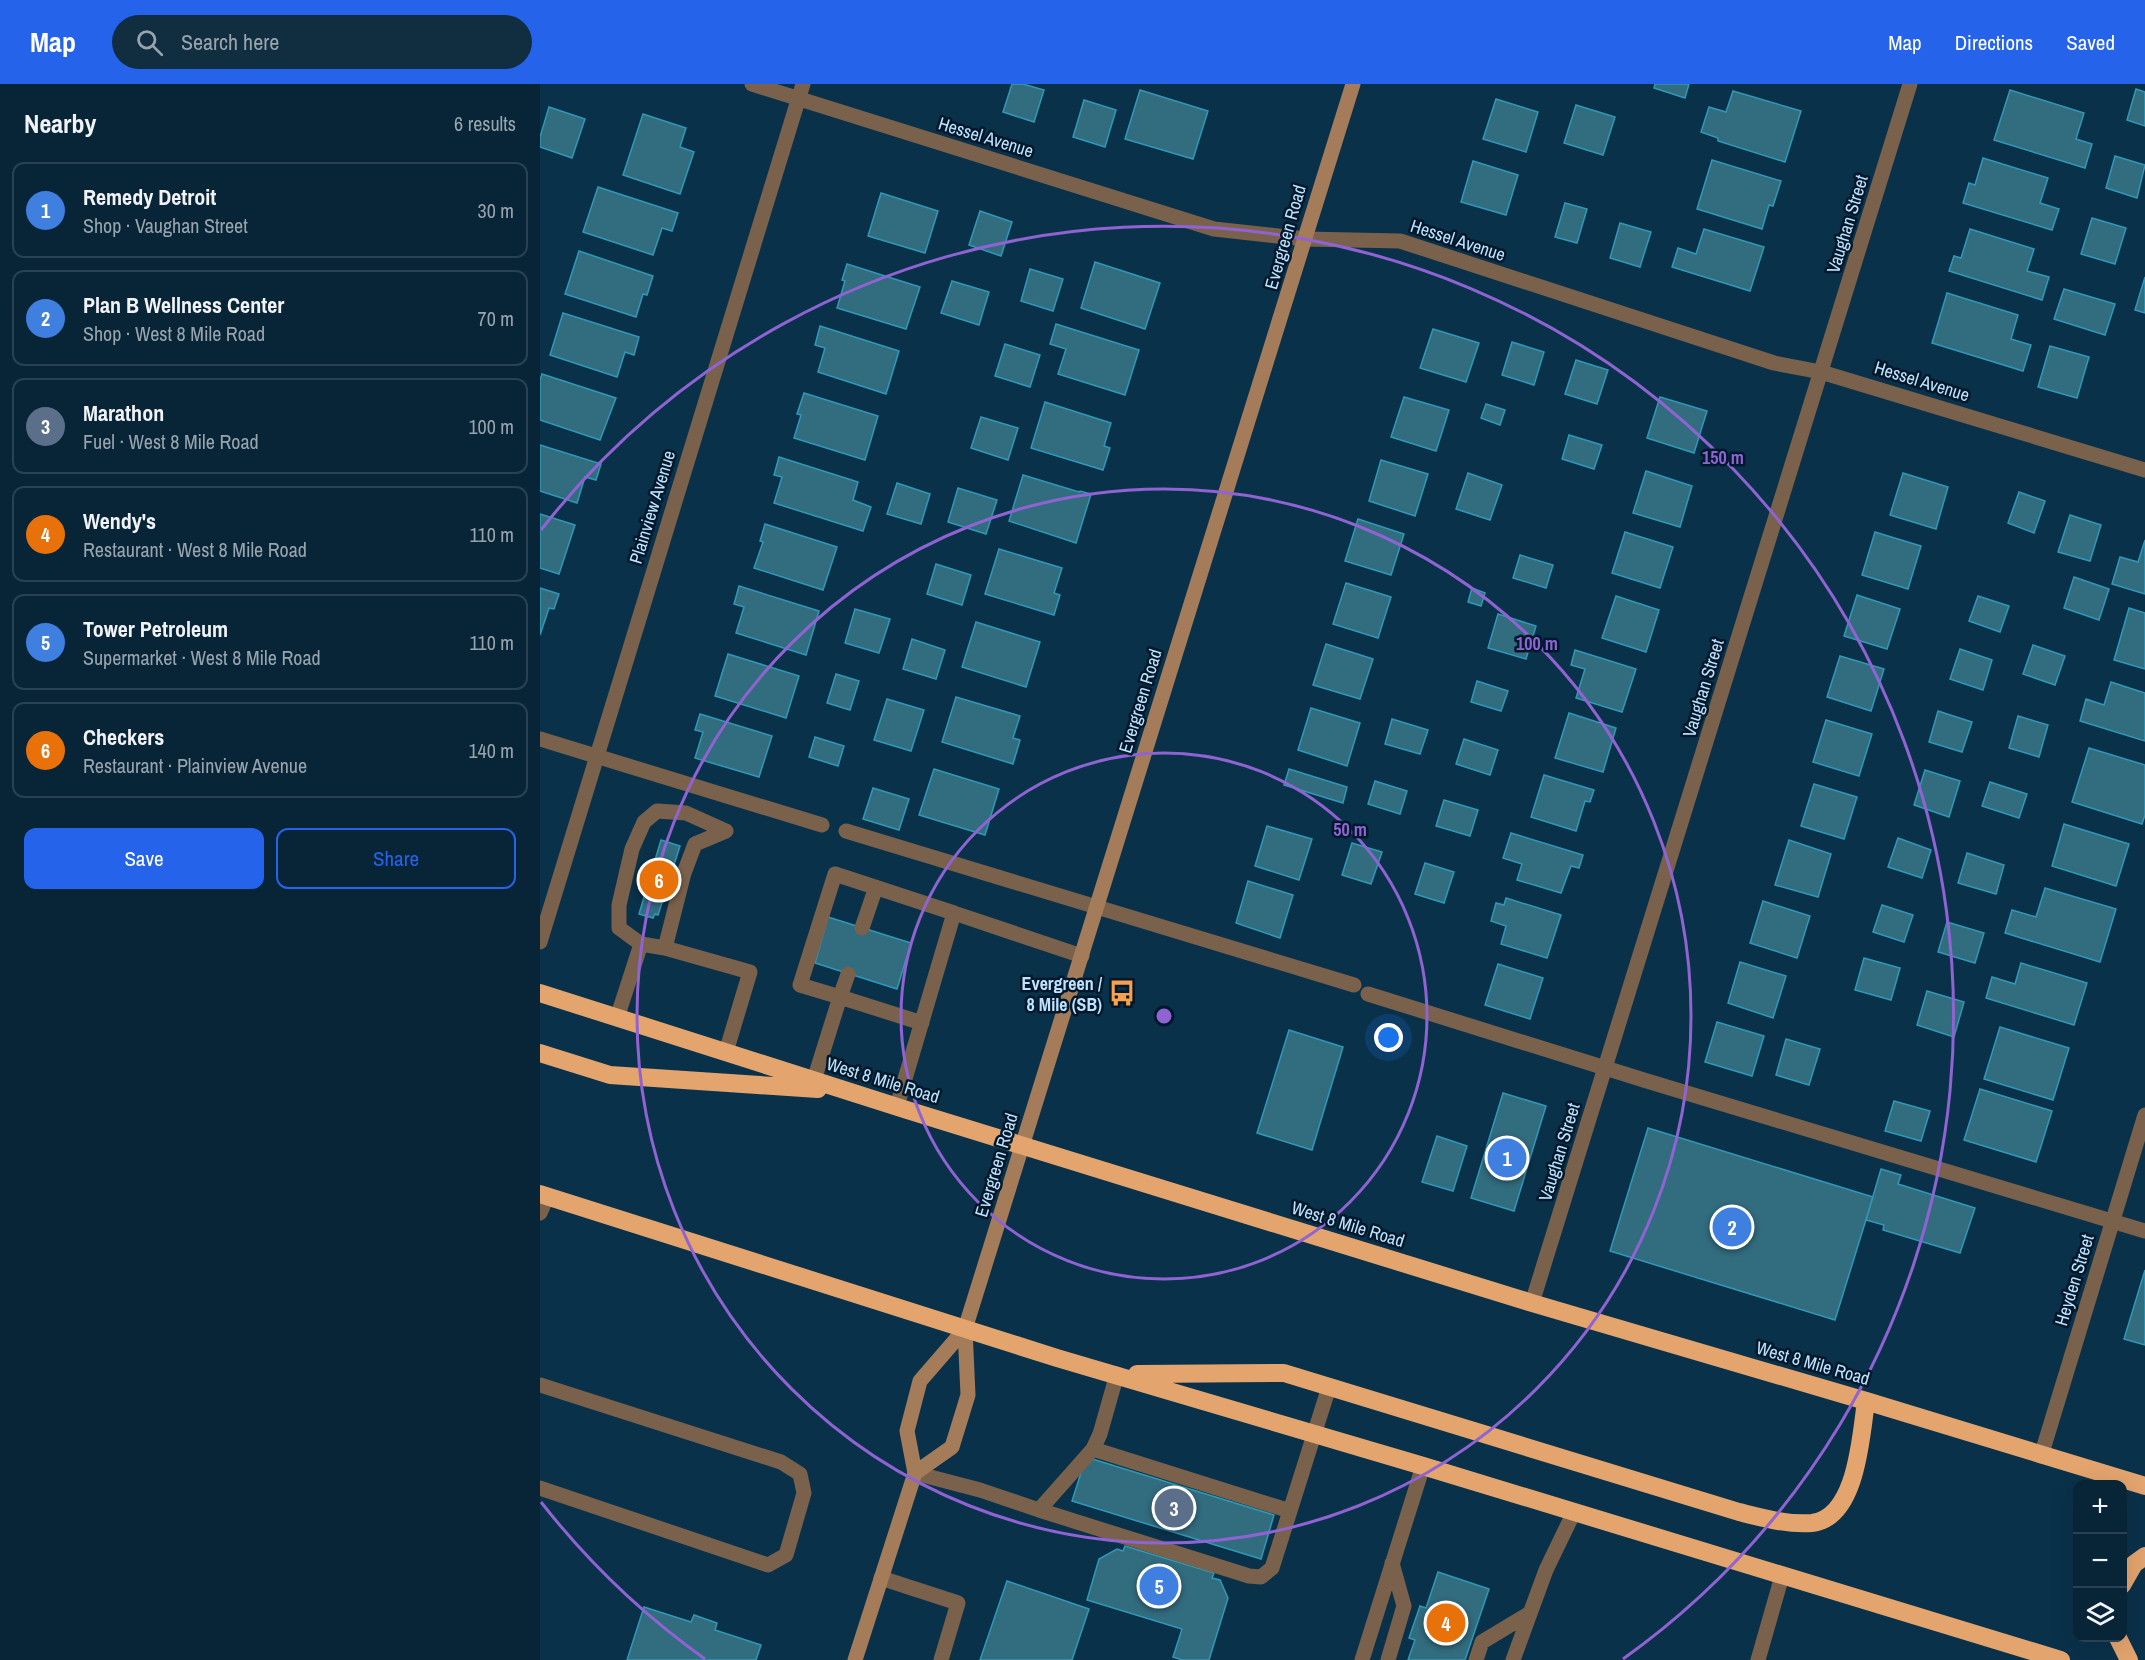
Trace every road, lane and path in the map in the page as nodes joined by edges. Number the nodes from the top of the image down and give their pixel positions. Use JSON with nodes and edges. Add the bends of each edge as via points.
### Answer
{"nodes":[{"id":1,"x":752,"y":84,"type":"edge"},
{"id":2,"x":1353,"y":84,"type":"edge"},
{"id":3,"x":1910,"y":84,"type":"edge"},
{"id":4,"x":800,"y":91,"type":"edge"},
{"id":5,"x":1305,"y":239,"type":"junction"},
{"id":6,"x":1821,"y":372,"type":"junction"},
{"id":7,"x":2145,"y":470,"type":"edge"},
{"id":8,"x":540,"y":739,"type":"edge"},
{"id":9,"x":596,"y":757,"type":"junction"},
{"id":10,"x":822,"y":825,"type":"dead end"},
{"id":11,"x":846,"y":831,"type":"dead end"},
{"id":12,"x":876,"y":887,"type":"junction"},
{"id":13,"x":1096,"y":908,"type":"junction"},
{"id":14,"x":954,"y":913,"type":"junction"},
{"id":15,"x":862,"y":928,"type":"dead end"},
{"id":16,"x":540,"y":942,"type":"edge"},
{"id":17,"x":641,"y":944,"type":"junction"},
{"id":18,"x":665,"y":948,"type":"junction"},
{"id":19,"x":1082,"y":956,"type":"junction"},
{"id":20,"x":849,"y":974,"type":"dead end"},
{"id":21,"x":1354,"y":985,"type":"dead end"},
{"id":22,"x":540,"y":993,"type":"edge"},
{"id":23,"x":1368,"y":994,"type":"dead end"},
{"id":24,"x":840,"y":997,"type":"junction"},
{"id":25,"x":617,"y":1018,"type":"junction"},
{"id":26,"x":922,"y":1023,"type":"junction"},
{"id":27,"x":726,"y":1052,"type":"junction"},
{"id":28,"x":540,"y":1053,"type":"edge"},
{"id":29,"x":1605,"y":1067,"type":"junction"},
{"id":30,"x":814,"y":1080,"type":"junction"},
{"id":31,"x":849,"y":1091,"type":"junction"},
{"id":32,"x":897,"y":1106,"type":"junction"},
{"id":33,"x":2145,"y":1116,"type":"edge"},
{"id":34,"x":1023,"y":1145,"type":"junction"},
{"id":35,"x":542,"y":1201,"type":"edge"},
{"id":36,"x":2112,"y":1221,"type":"junction"},
{"id":37,"x":2145,"y":1231,"type":"edge"},
{"id":38,"x":1532,"y":1303,"type":"junction"},
{"id":39,"x":965,"y":1329,"type":"junction"},
{"id":40,"x":1117,"y":1374,"type":"junction"},
{"id":41,"x":540,"y":1385,"type":"edge"},
{"id":42,"x":1329,"y":1387,"type":"junction"},
{"id":43,"x":1866,"y":1401,"type":"junction"},
{"id":44,"x":1314,"y":1433,"type":"junction"},
{"id":45,"x":1092,"y":1449,"type":"junction"},
{"id":46,"x":2042,"y":1456,"type":"junction"},
{"id":47,"x":1423,"y":1466,"type":"junction"},
{"id":48,"x":915,"y":1473,"type":"junction"},
{"id":49,"x":2145,"y":1486,"type":"edge"},
{"id":50,"x":540,"y":1488,"type":"edge"},
{"id":51,"x":1039,"y":1510,"type":"junction"},
{"id":52,"x":1290,"y":1511,"type":"junction"},
{"id":53,"x":1574,"y":1512,"type":"junction"},
{"id":54,"x":2145,"y":1556,"type":"edge"},
{"id":55,"x":1392,"y":1563,"type":"junction"},
{"id":56,"x":1782,"y":1576,"type":"junction"},
{"id":57,"x":2127,"y":1576,"type":"edge"},
{"id":58,"x":881,"y":1578,"type":"junction"},
{"id":59,"x":1530,"y":1613,"type":"junction"},
{"id":60,"x":2120,"y":1642,"type":"edge"},
{"id":61,"x":855,"y":1660,"type":"edge"},
{"id":62,"x":941,"y":1660,"type":"edge"},
{"id":63,"x":1362,"y":1660,"type":"edge"},
{"id":64,"x":1388,"y":1660,"type":"edge"},
{"id":65,"x":1476,"y":1660,"type":"edge"},
{"id":66,"x":1513,"y":1660,"type":"edge"},
{"id":67,"x":1758,"y":1660,"type":"edge"},
{"id":68,"x":2061,"y":1660,"type":"edge"},
{"id":69,"x":2129,"y":1660,"type":"edge"}],
"edges":[{"from":1,"to":4,"type":"street","name":"Hessel Avenue"},
{"from":2,"to":5,"type":"street","name":"Evergreen Road"},
{"from":3,"to":6,"type":"street","name":"Vaughan Street"},
{"from":4,"to":5,"type":"street","name":"Hessel Avenue","via":[[1214,229]]},
{"from":4,"to":9,"type":"street","name":"Plainview Avenue"},
{"from":5,"to":6,"type":"street","name":"Hessel Avenue","via":[[1401,241],[1774,363]]},
{"from":5,"to":13,"type":"street","name":"Evergreen Road"},
{"from":6,"to":7,"type":"street","name":"Hessel Avenue"},
{"from":6,"to":29,"type":"street","name":"Vaughan Street"},
{"from":8,"to":9,"type":"street"},
{"from":9,"to":10,"type":"street"},
{"from":9,"to":16,"type":"street","name":"Plainview Avenue"},
{"from":11,"to":13,"type":"street"},
{"from":12,"to":14,"type":"street"},
{"from":12,"to":15,"type":"street"},
{"from":12,"to":24,"type":"street","via":[[835,874],[800,985]]},
{"from":13,"to":19,"type":"street","name":"Evergreen Road"},
{"from":13,"to":21,"type":"street"},
{"from":14,"to":19,"type":"street"},
{"from":14,"to":26,"type":"street"},
{"from":17,"to":18,"type":"street"},
{"from":17,"to":18,"type":"street","via":[[620,928],[618,904],[632,849],[644,822],[657,811],[686,813],[726,831],[695,844]]},
{"from":17,"to":25,"type":"street"},
{"from":18,"to":27,"type":"street","via":[[750,972]]},
{"from":19,"to":34,"type":"street","name":"Evergreen Road"},
{"from":20,"to":24,"type":"street"},
{"from":22,"to":25,"type":"highway","name":"West 8 Mile Road"},
{"from":23,"to":29,"type":"street"},
{"from":24,"to":26,"type":"street"},
{"from":24,"to":30,"type":"street"},
{"from":25,"to":27,"type":"highway","name":"West 8 Mile Road"},
{"from":26,"to":32,"type":"street"},
{"from":27,"to":30,"type":"highway","name":"West 8 Mile Road"},
{"from":28,"to":31,"type":"highway","via":[[610,1075]]},
{"from":29,"to":36,"type":"street"},
{"from":29,"to":38,"type":"street","name":"Vaughan Street"},
{"from":30,"to":31,"type":"highway","name":"West 8 Mile Road"},
{"from":31,"to":32,"type":"highway","name":"West 8 Mile Road"},
{"from":32,"to":34,"type":"highway","name":"West 8 Mile Road"},
{"from":33,"to":36,"type":"street","name":"Heyden Street"},
{"from":34,"to":38,"type":"highway","name":"West 8 Mile Road"},
{"from":34,"to":39,"type":"street","name":"Evergreen Road"},
{"from":35,"to":39,"type":"highway"},
{"from":36,"to":37,"type":"street"},
{"from":36,"to":46,"type":"street","name":"Heyden Street"},
{"from":38,"to":43,"type":"highway","name":"West 8 Mile Road"},
{"from":39,"to":40,"type":"highway"},
{"from":39,"to":48,"type":"street","name":"Evergreen Road","via":[[920,1381],[907,1431]]},
{"from":39,"to":48,"type":"street","name":"Evergreen Road","via":[[968,1395],[952,1447]]},
{"from":40,"to":42,"type":"highway","via":[[1284,1373]]},
{"from":40,"to":44,"type":"highway"},
{"from":40,"to":45,"type":"street"},
{"from":41,"to":50,"type":"street","via":[[781,1462],[800,1474],[804,1493],[786,1555],[768,1565]]},
{"from":42,"to":43,"type":"highway","via":[[1739,1512],[1796,1523],[1814,1523],[1828,1517],[1844,1500],[1855,1465]]},
{"from":42,"to":44,"type":"street"},
{"from":43,"to":46,"type":"highway","name":"West 8 Mile Road"},
{"from":44,"to":47,"type":"highway"},
{"from":44,"to":52,"type":"street"},
{"from":45,"to":51,"type":"street"},
{"from":45,"to":52,"type":"street"},
{"from":46,"to":49,"type":"highway","name":"West 8 Mile Road"},
{"from":47,"to":53,"type":"highway"},
{"from":47,"to":55,"type":"street"},
{"from":48,"to":51,"type":"street"},
{"from":48,"to":58,"type":"street","name":"Evergreen Road"},
{"from":51,"to":52,"type":"street","via":[[1261,1577],[1272,1568]]},
{"from":53,"to":56,"type":"highway"},
{"from":53,"to":59,"type":"street"},
{"from":54,"to":57,"type":"highway"},
{"from":55,"to":63,"type":"street"},
{"from":55,"to":64,"type":"street","via":[[1404,1606]]},
{"from":56,"to":67,"type":"street"},
{"from":56,"to":68,"type":"highway"},
{"from":58,"to":61,"type":"street","name":"Evergreen Road"},
{"from":58,"to":62,"type":"street","via":[[958,1603]]},
{"from":59,"to":65,"type":"street","via":[[1482,1642]]},
{"from":59,"to":66,"type":"street"},
{"from":60,"to":69,"type":"highway"}]}
